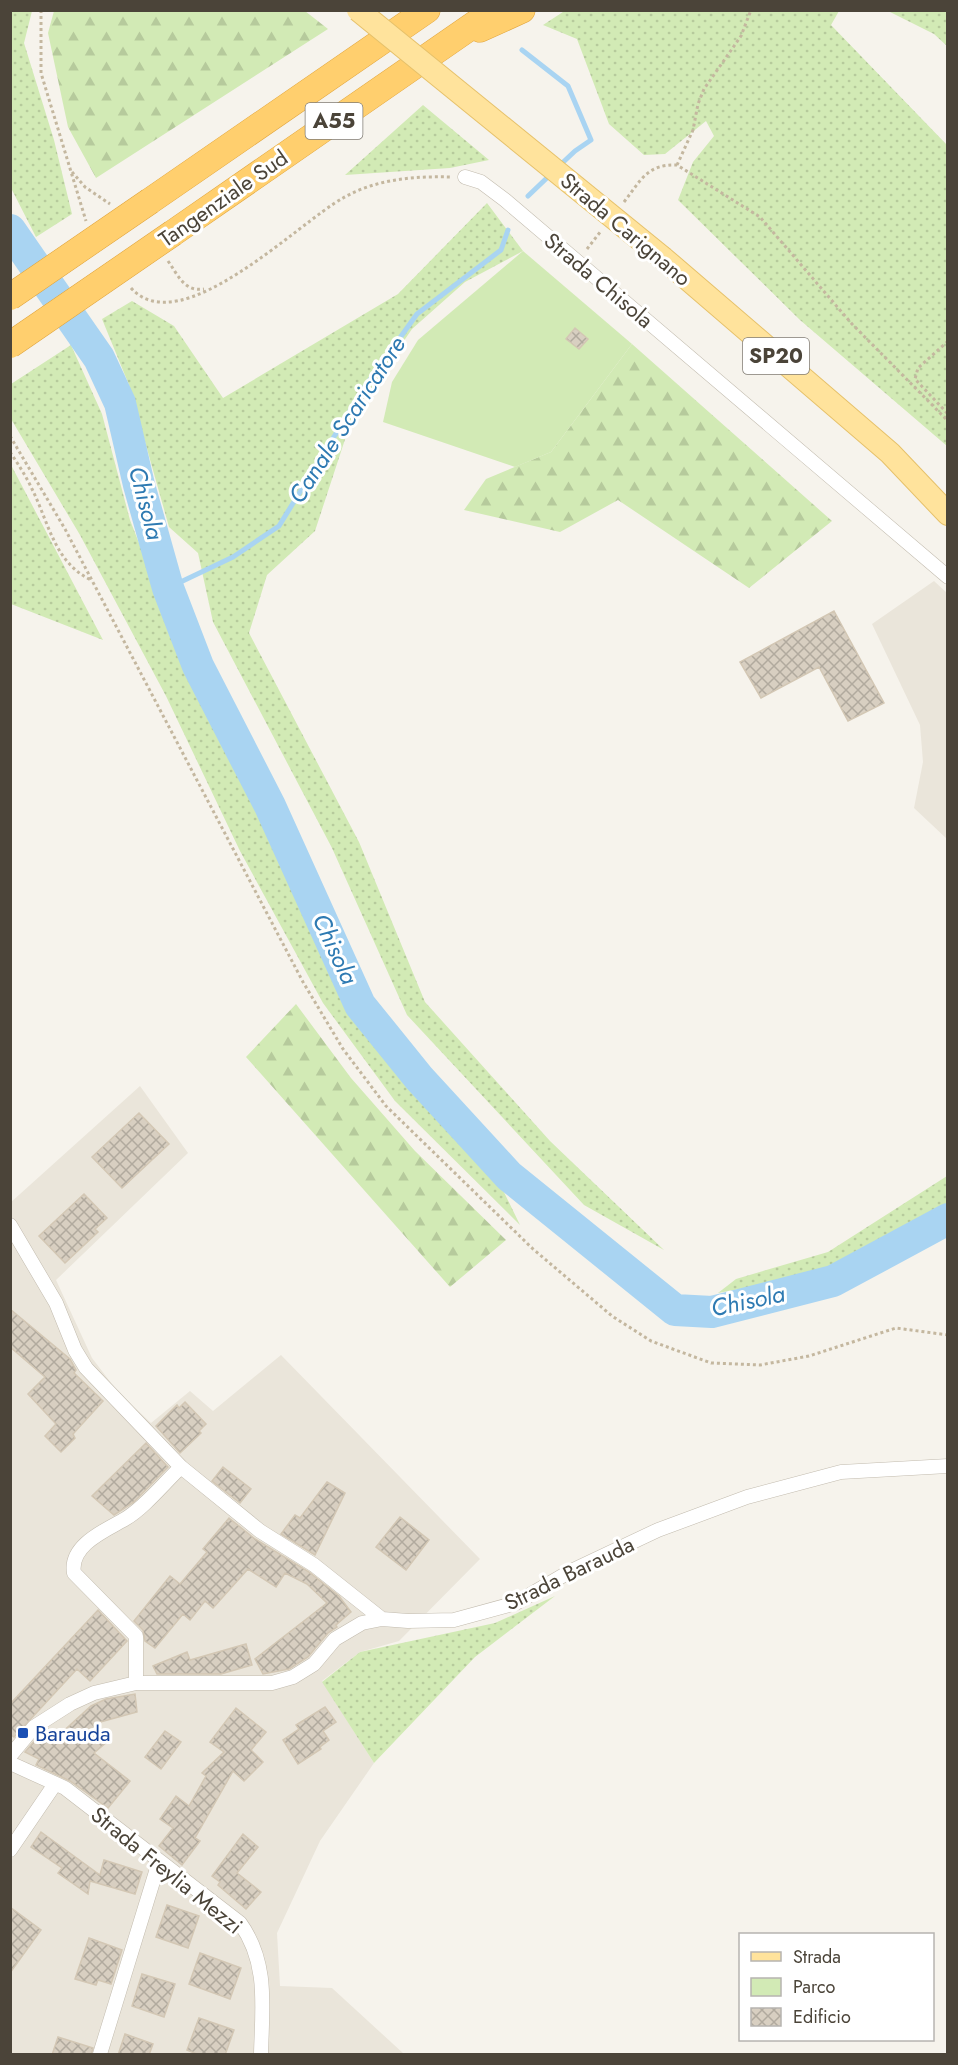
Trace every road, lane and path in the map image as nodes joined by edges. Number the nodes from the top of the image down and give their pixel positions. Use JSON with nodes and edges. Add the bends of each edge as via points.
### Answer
{"nodes":[{"id":1,"x":41,"y":10,"type":"edge"},
{"id":2,"x":358,"y":10,"type":"edge"},
{"id":3,"x":427,"y":10,"type":"edge"},
{"id":4,"x":495,"y":10,"type":"edge"},
{"id":5,"x":522,"y":10,"type":"edge"},
{"id":6,"x":751,"y":10,"type":"edge"},
{"id":7,"x":444,"y":45,"type":"junction"},
{"id":8,"x":677,"y":165,"type":"junction"},
{"id":9,"x":465,"y":177,"type":"joint"},
{"id":10,"x":622,"y":204,"type":"dead end"},
{"id":11,"x":117,"y":208,"type":"dead end"},
{"id":12,"x":608,"y":222,"type":"dead end"},
{"id":13,"x":168,"y":244,"type":"junction"},
{"id":14,"x":577,"y":263,"type":"junction"},
{"id":15,"x":10,"y":297,"type":"edge"},
{"id":16,"x":948,"y":341,"type":"edge"},
{"id":17,"x":10,"y":345,"type":"edge"},
{"id":18,"x":948,"y":414,"type":"edge"},
{"id":19,"x":948,"y":421,"type":"edge"},
{"id":20,"x":10,"y":436,"type":"edge"},
{"id":21,"x":10,"y":452,"type":"edge"},
{"id":22,"x":890,"y":453,"type":"junction"},
{"id":23,"x":948,"y":489,"type":"edge"},
{"id":24,"x":948,"y":514,"type":"edge"},
{"id":25,"x":948,"y":577,"type":"edge"},
{"id":26,"x":93,"y":581,"type":"junction"},
{"id":27,"x":10,"y":1225,"type":"edge"},
{"id":28,"x":948,"y":1335,"type":"edge"},
{"id":29,"x":948,"y":1466,"type":"edge"},
{"id":30,"x":181,"y":1467,"type":"junction"},
{"id":31,"x":382,"y":1619,"type":"junction"},
{"id":32,"x":136,"y":1683,"type":"junction"},
{"id":33,"x":10,"y":1756,"type":"edge"},
{"id":34,"x":10,"y":1763,"type":"edge"},
{"id":35,"x":55,"y":1784,"type":"junction"},
{"id":36,"x":10,"y":1851,"type":"edge"},
{"id":37,"x":159,"y":1862,"type":"junction"},
{"id":38,"x":100,"y":2055,"type":"edge"},
{"id":39,"x":261,"y":2055,"type":"edge"}],
"edges":[{"from":1,"to":11,"type":"path","via":[[41,73],[71,170],[85,187]]},
{"from":2,"to":22,"type":"main road","name":"Strada Carignano","number":"SP20","bridge":true,"via":[[663,258]]},
{"from":3,"to":15,"type":"highway","name":"Tangenziale Sud","number":"A55","bridge":true},
{"from":4,"to":7,"type":"highway","name":"Tangenziale Sud","number":"A55"},
{"from":5,"to":7,"type":"highway"},
{"from":6,"to":8,"type":"path","via":[[741,36],[704,89],[693,130]]},
{"from":7,"to":13,"type":"highway","name":"Tangenziale Sud","number":"A55"},
{"from":8,"to":10,"type":"path","via":[[650,169]]},
{"from":8,"to":19,"type":"path","via":[[760,217],[852,324]]},
{"from":9,"to":13,"type":"path","via":[[389,180],[344,197],[245,269],[209,288],[189,288]]},
{"from":9,"to":14,"type":"street","name":"Strada Chisola","via":[[481,182],[505,200]]},
{"from":12,"to":14,"type":"path"},
{"from":13,"to":17,"type":"highway","name":"Tangenziale Sud","number":"A55","bridge":true},
{"from":14,"to":25,"type":"street","name":"Strada Chisola"},
{"from":16,"to":18,"type":"path","via":[[918,368],[915,379]]},
{"from":20,"to":26,"type":"path"},
{"from":21,"to":26,"type":"path","via":[[32,488],[57,549],[76,572]]},
{"from":22,"to":23,"type":"main road","number":"SP20"},
{"from":22,"to":24,"type":"main road","number":"SP20"},
{"from":26,"to":28,"type":"path","via":[[298,972],[343,1049],[386,1106],[533,1249],[612,1317],[651,1341],[711,1363],[760,1365],[809,1356],[896,1328]]},
{"from":27,"to":30,"type":"street","via":[[56,1303],[86,1368]]},
{"from":29,"to":31,"type":"street","name":"Strada Barauda","via":[[841,1472],[747,1497],[658,1530],[568,1572],[516,1603],[454,1620]]},
{"from":30,"to":31,"type":"street","via":[[260,1531],[314,1565]]},
{"from":30,"to":32,"type":"street","via":[[126,1519],[108,1527],[74,1559],[74,1574],[136,1636]]},
{"from":31,"to":32,"type":"street","name":"Strada Barauda","via":[[362,1623],[335,1639],[314,1664],[293,1677],[272,1683]]},
{"from":32,"to":33,"type":"street","name":"Strada Barauda","via":[[94,1693],[70,1704],[34,1727]]},
{"from":34,"to":35,"type":"street","name":"Strada Freylia Mezzi"},
{"from":35,"to":36,"type":"street"},
{"from":35,"to":37,"type":"street","name":"Strada Freylia Mezzi"},
{"from":37,"to":38,"type":"street"},
{"from":37,"to":39,"type":"street","name":"Strada Freylia Mezzi","via":[[240,1923],[253,1941],[263,1978]]}]}
